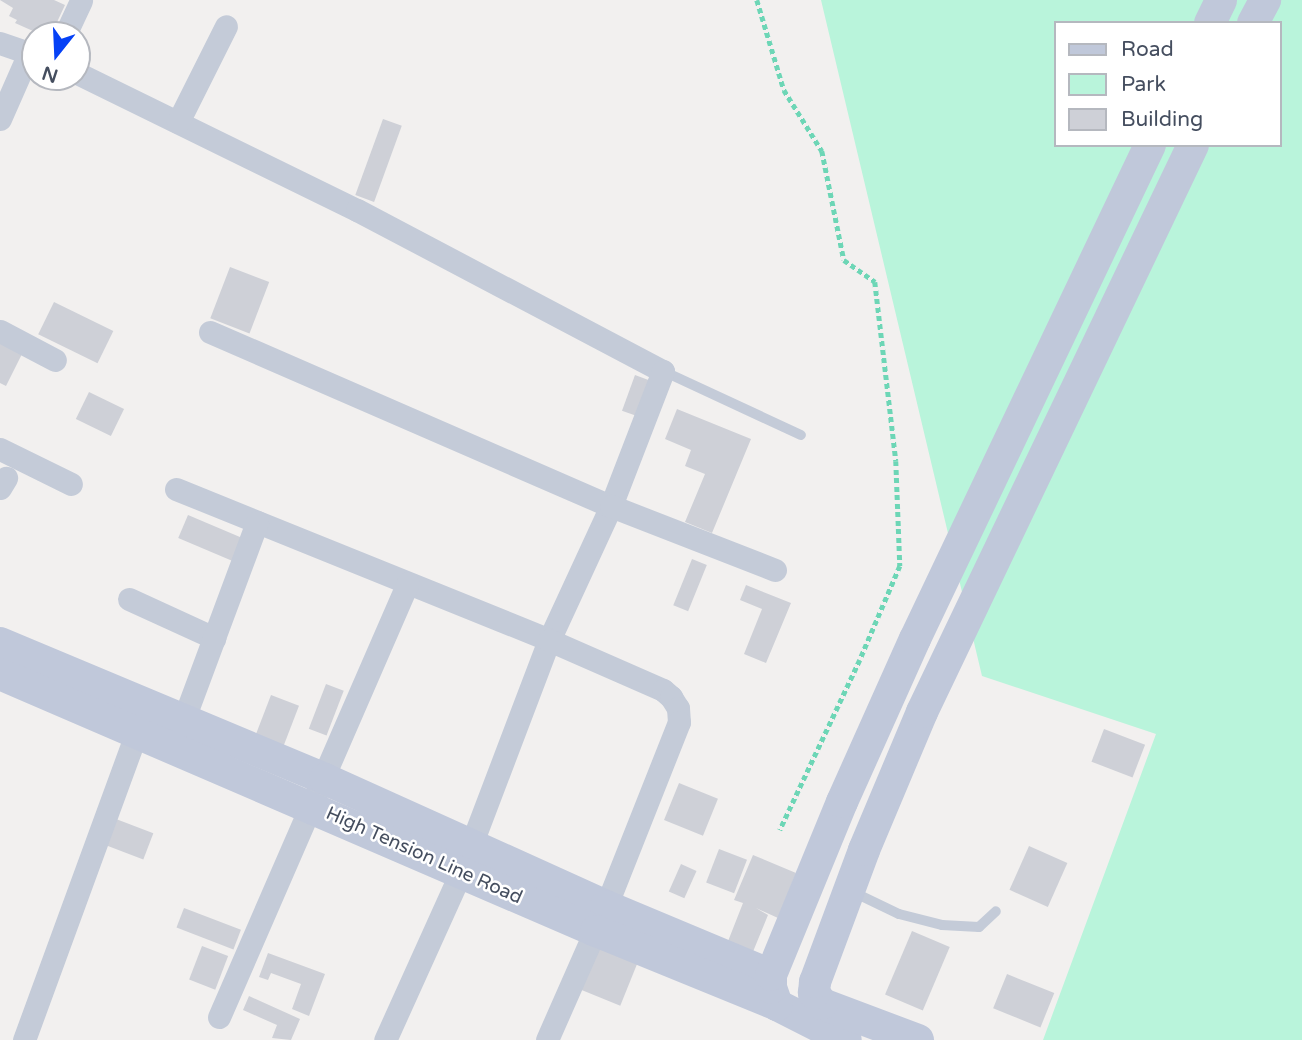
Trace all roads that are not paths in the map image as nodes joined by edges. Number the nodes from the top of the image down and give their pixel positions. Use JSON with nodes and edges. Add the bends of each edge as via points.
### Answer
{"nodes":[{"id":1,"x":81,"y":0,"type":"edge"},
{"id":2,"x":1221,"y":0,"type":"edge"},
{"id":3,"x":1265,"y":0,"type":"edge"},
{"id":4,"x":71,"y":21,"type":"edge"},
{"id":5,"x":1211,"y":21,"type":"edge"},
{"id":6,"x":1254,"y":21,"type":"edge"},
{"id":7,"x":226,"y":26,"type":"dead end"},
{"id":8,"x":0,"y":43,"type":"edge"},
{"id":9,"x":21,"y":50,"type":"edge"},
{"id":10,"x":21,"y":76,"type":"edge"},
{"id":11,"x":91,"y":80,"type":"edge"},
{"id":12,"x":0,"y":119,"type":"edge"},
{"id":13,"x":178,"y":122,"type":"junction"},
{"id":14,"x":1149,"y":147,"type":"edge"},
{"id":15,"x":1192,"y":147,"type":"edge"},
{"id":16,"x":0,"y":331,"type":"edge"},
{"id":17,"x":210,"y":332,"type":"dead end"},
{"id":18,"x":55,"y":360,"type":"dead end"},
{"id":19,"x":663,"y":371,"type":"junction"},
{"id":20,"x":802,"y":435,"type":"dead end"},
{"id":21,"x":0,"y":449,"type":"edge"},
{"id":22,"x":71,"y":484,"type":"dead end"},
{"id":23,"x":176,"y":489,"type":"dead end"},
{"id":24,"x":611,"y":506,"type":"junction"},
{"id":25,"x":257,"y":522,"type":"junction"},
{"id":26,"x":775,"y":570,"type":"dead end"},
{"id":27,"x":408,"y":583,"type":"junction"},
{"id":28,"x":129,"y":599,"type":"dead end"},
{"id":29,"x":214,"y":638,"type":"junction"},
{"id":30,"x":549,"y":640,"type":"junction"},
{"id":31,"x":0,"y":643,"type":"edge"},
{"id":32,"x":0,"y":674,"type":"edge"},
{"id":33,"x":142,"y":719,"type":"junction"},
{"id":34,"x":178,"y":734,"type":"junction"},
{"id":35,"x":318,"y":793,"type":"junction"},
{"id":36,"x":466,"y":858,"type":"junction"},
{"id":37,"x":849,"y":890,"type":"junction"},
{"id":38,"x":996,"y":911,"type":"dead end"},
{"id":39,"x":601,"y":919,"type":"junction"},
{"id":40,"x":774,"y":990,"type":"junction"},
{"id":41,"x":219,"y":1017,"type":"dead end"},
{"id":42,"x":24,"y":1040,"type":"edge"},
{"id":43,"x":385,"y":1040,"type":"edge"},
{"id":44,"x":547,"y":1040,"type":"edge"},
{"id":45,"x":846,"y":1040,"type":"edge"},
{"id":46,"x":918,"y":1040,"type":"edge"}],
"edges":[{"from":1,"to":4,"type":"street"},
{"from":2,"to":5,"type":"main road"},
{"from":3,"to":6,"type":"main road"},
{"from":7,"to":13,"type":"street"},
{"from":8,"to":9,"type":"street"},
{"from":10,"to":12,"type":"street"},
{"from":11,"to":13,"type":"street"},
{"from":13,"to":19,"type":"street"},
{"from":14,"to":40,"type":"main road","via":[[842,802]]},
{"from":15,"to":37,"type":"main road","via":[[922,712]]},
{"from":16,"to":18,"type":"street"},
{"from":17,"to":24,"type":"street"},
{"from":19,"to":20,"type":"lane"},
{"from":19,"to":24,"type":"street"},
{"from":21,"to":22,"type":"street"},
{"from":23,"to":25,"type":"street"},
{"from":24,"to":26,"type":"street"},
{"from":24,"to":30,"type":"street"},
{"from":25,"to":27,"type":"street"},
{"from":25,"to":29,"type":"street"},
{"from":27,"to":30,"type":"street"},
{"from":27,"to":35,"type":"street"},
{"from":28,"to":29,"type":"street"},
{"from":29,"to":34,"type":"street"},
{"from":30,"to":36,"type":"street"},
{"from":30,"to":39,"type":"street","via":[[663,690],[678,708],[679,722]]},
{"from":31,"to":33,"type":"main road"},
{"from":32,"to":33,"type":"main road","name":"High Tension Line Road"},
{"from":33,"to":34,"type":"main road","name":"High Tension Line Road"},
{"from":33,"to":42,"type":"street"},
{"from":34,"to":35,"type":"main road","name":"High Tension Line Road"},
{"from":35,"to":36,"type":"main road","name":"High Tension Line Road"},
{"from":35,"to":41,"type":"street"},
{"from":36,"to":39,"type":"main road","name":"High Tension Line Road"},
{"from":36,"to":43,"type":"street"},
{"from":37,"to":38,"type":"lane","via":[[899,914],[942,925],[979,927]]},
{"from":37,"to":46,"type":"main road","via":[[814,993],[822,1004]]},
{"from":39,"to":40,"type":"main road"},
{"from":39,"to":44,"type":"street"},
{"from":40,"to":45,"type":"main road"}]}
